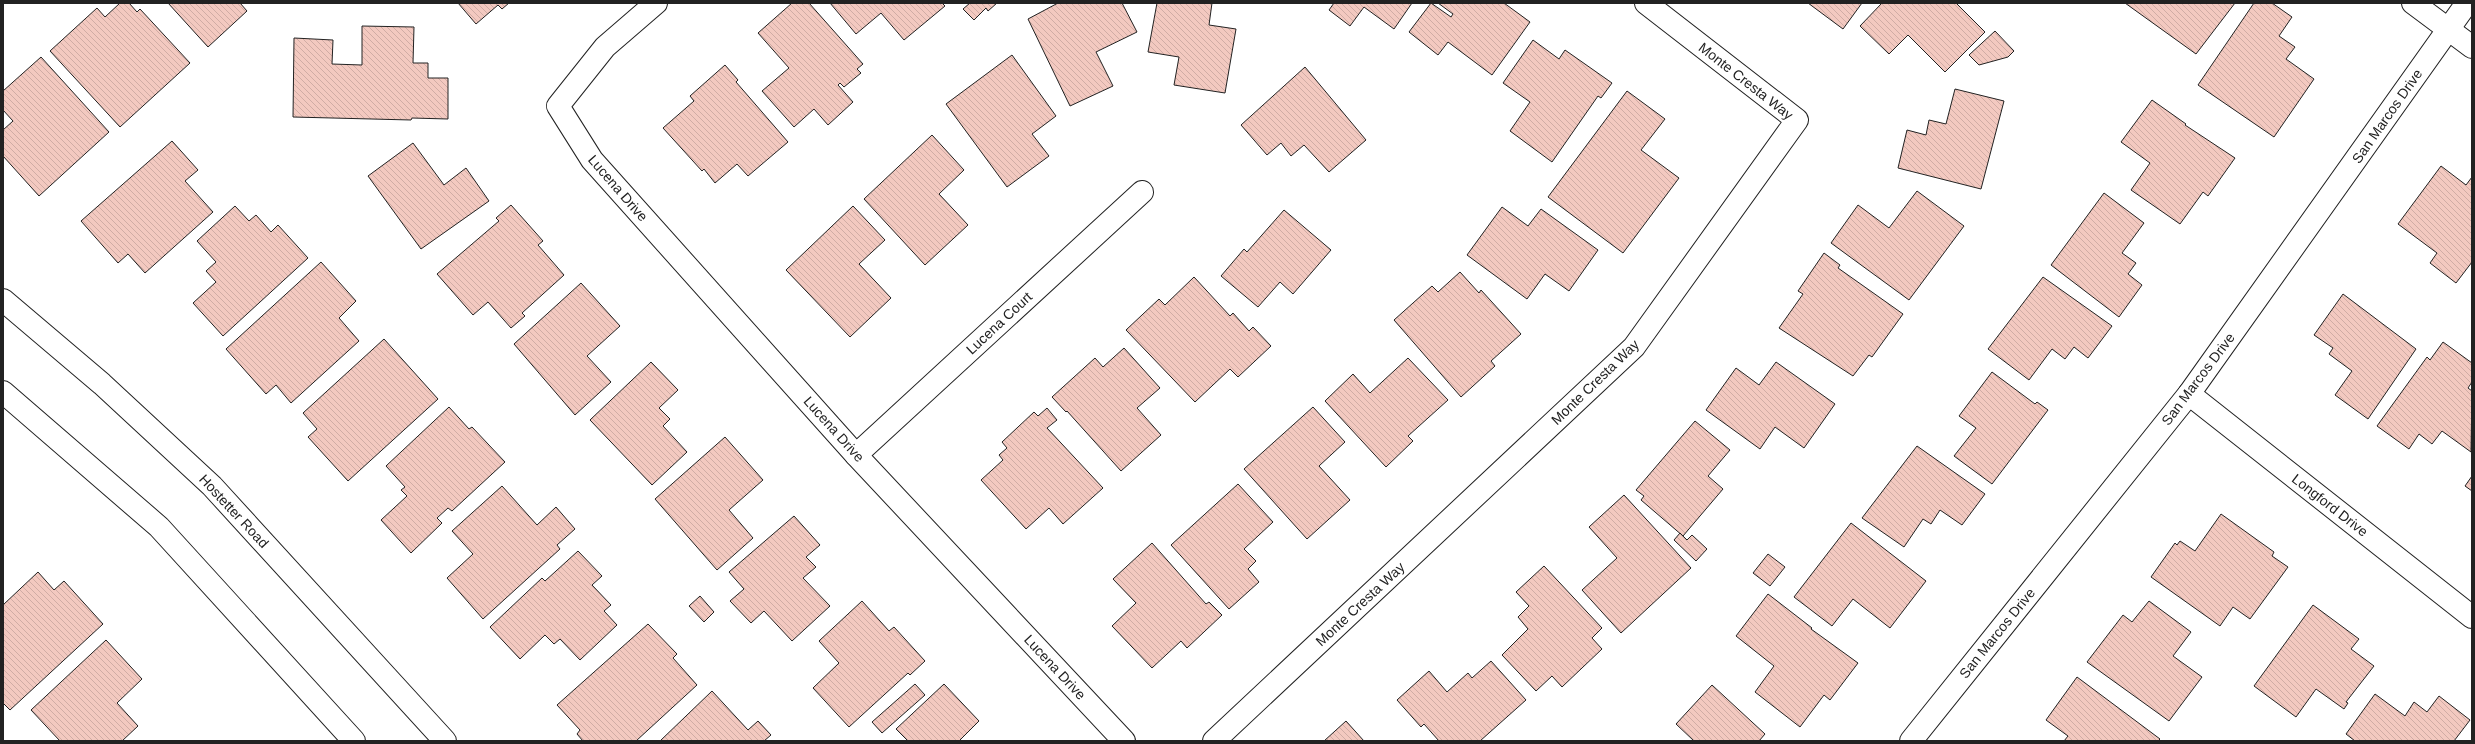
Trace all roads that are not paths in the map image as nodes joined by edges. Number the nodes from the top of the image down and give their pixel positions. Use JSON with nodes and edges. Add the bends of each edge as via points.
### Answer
{"nodes":[{"id":1,"x":656,"y":3,"type":"edge"},
{"id":2,"x":1646,"y":3,"type":"edge"},
{"id":3,"x":2413,"y":3,"type":"edge"},
{"id":4,"x":2467,"y":3,"type":"edge"},
{"id":5,"x":2448,"y":30,"type":"junction"},
{"id":6,"x":2472,"y":47,"type":"edge"},
{"id":7,"x":1142,"y":192,"type":"dead end"},
{"id":8,"x":3,"y":300,"type":"edge"},
{"id":9,"x":3,"y":392,"type":"edge"},
{"id":10,"x":2189,"y":394,"type":"junction"},
{"id":11,"x":856,"y":455,"type":"junction"},
{"id":12,"x":2472,"y":616,"type":"edge"},
{"id":13,"x":354,"y":741,"type":"edge"},
{"id":14,"x":445,"y":741,"type":"edge"},
{"id":15,"x":1124,"y":741,"type":"edge"},
{"id":16,"x":1214,"y":741,"type":"edge"},
{"id":17,"x":1911,"y":741,"type":"edge"}],
"edges":[{"from":1,"to":11,"type":"street","name":"Lucena Drive","via":[[605,47],[558,106],[592,160]]},
{"from":2,"to":16,"type":"street","name":"Monte Cresta Way","via":[[1798,120],[1634,347]]},
{"from":3,"to":5,"type":"street"},
{"from":4,"to":5,"type":"street","name":"San Marcos Drive"},
{"from":5,"to":6,"type":"street"},
{"from":5,"to":10,"type":"street","name":"San Marcos Drive"},
{"from":7,"to":11,"type":"street","name":"Lucena Court"},
{"from":8,"to":14,"type":"street","name":"Hostetter Road","via":[[102,384],[212,486]]},
{"from":9,"to":13,"type":"street","via":[[159,527]]},
{"from":10,"to":12,"type":"street","name":"Longford Drive"},
{"from":10,"to":17,"type":"street","name":"San Marcos Drive"},
{"from":11,"to":15,"type":"street","name":"Lucena Drive"}]}
